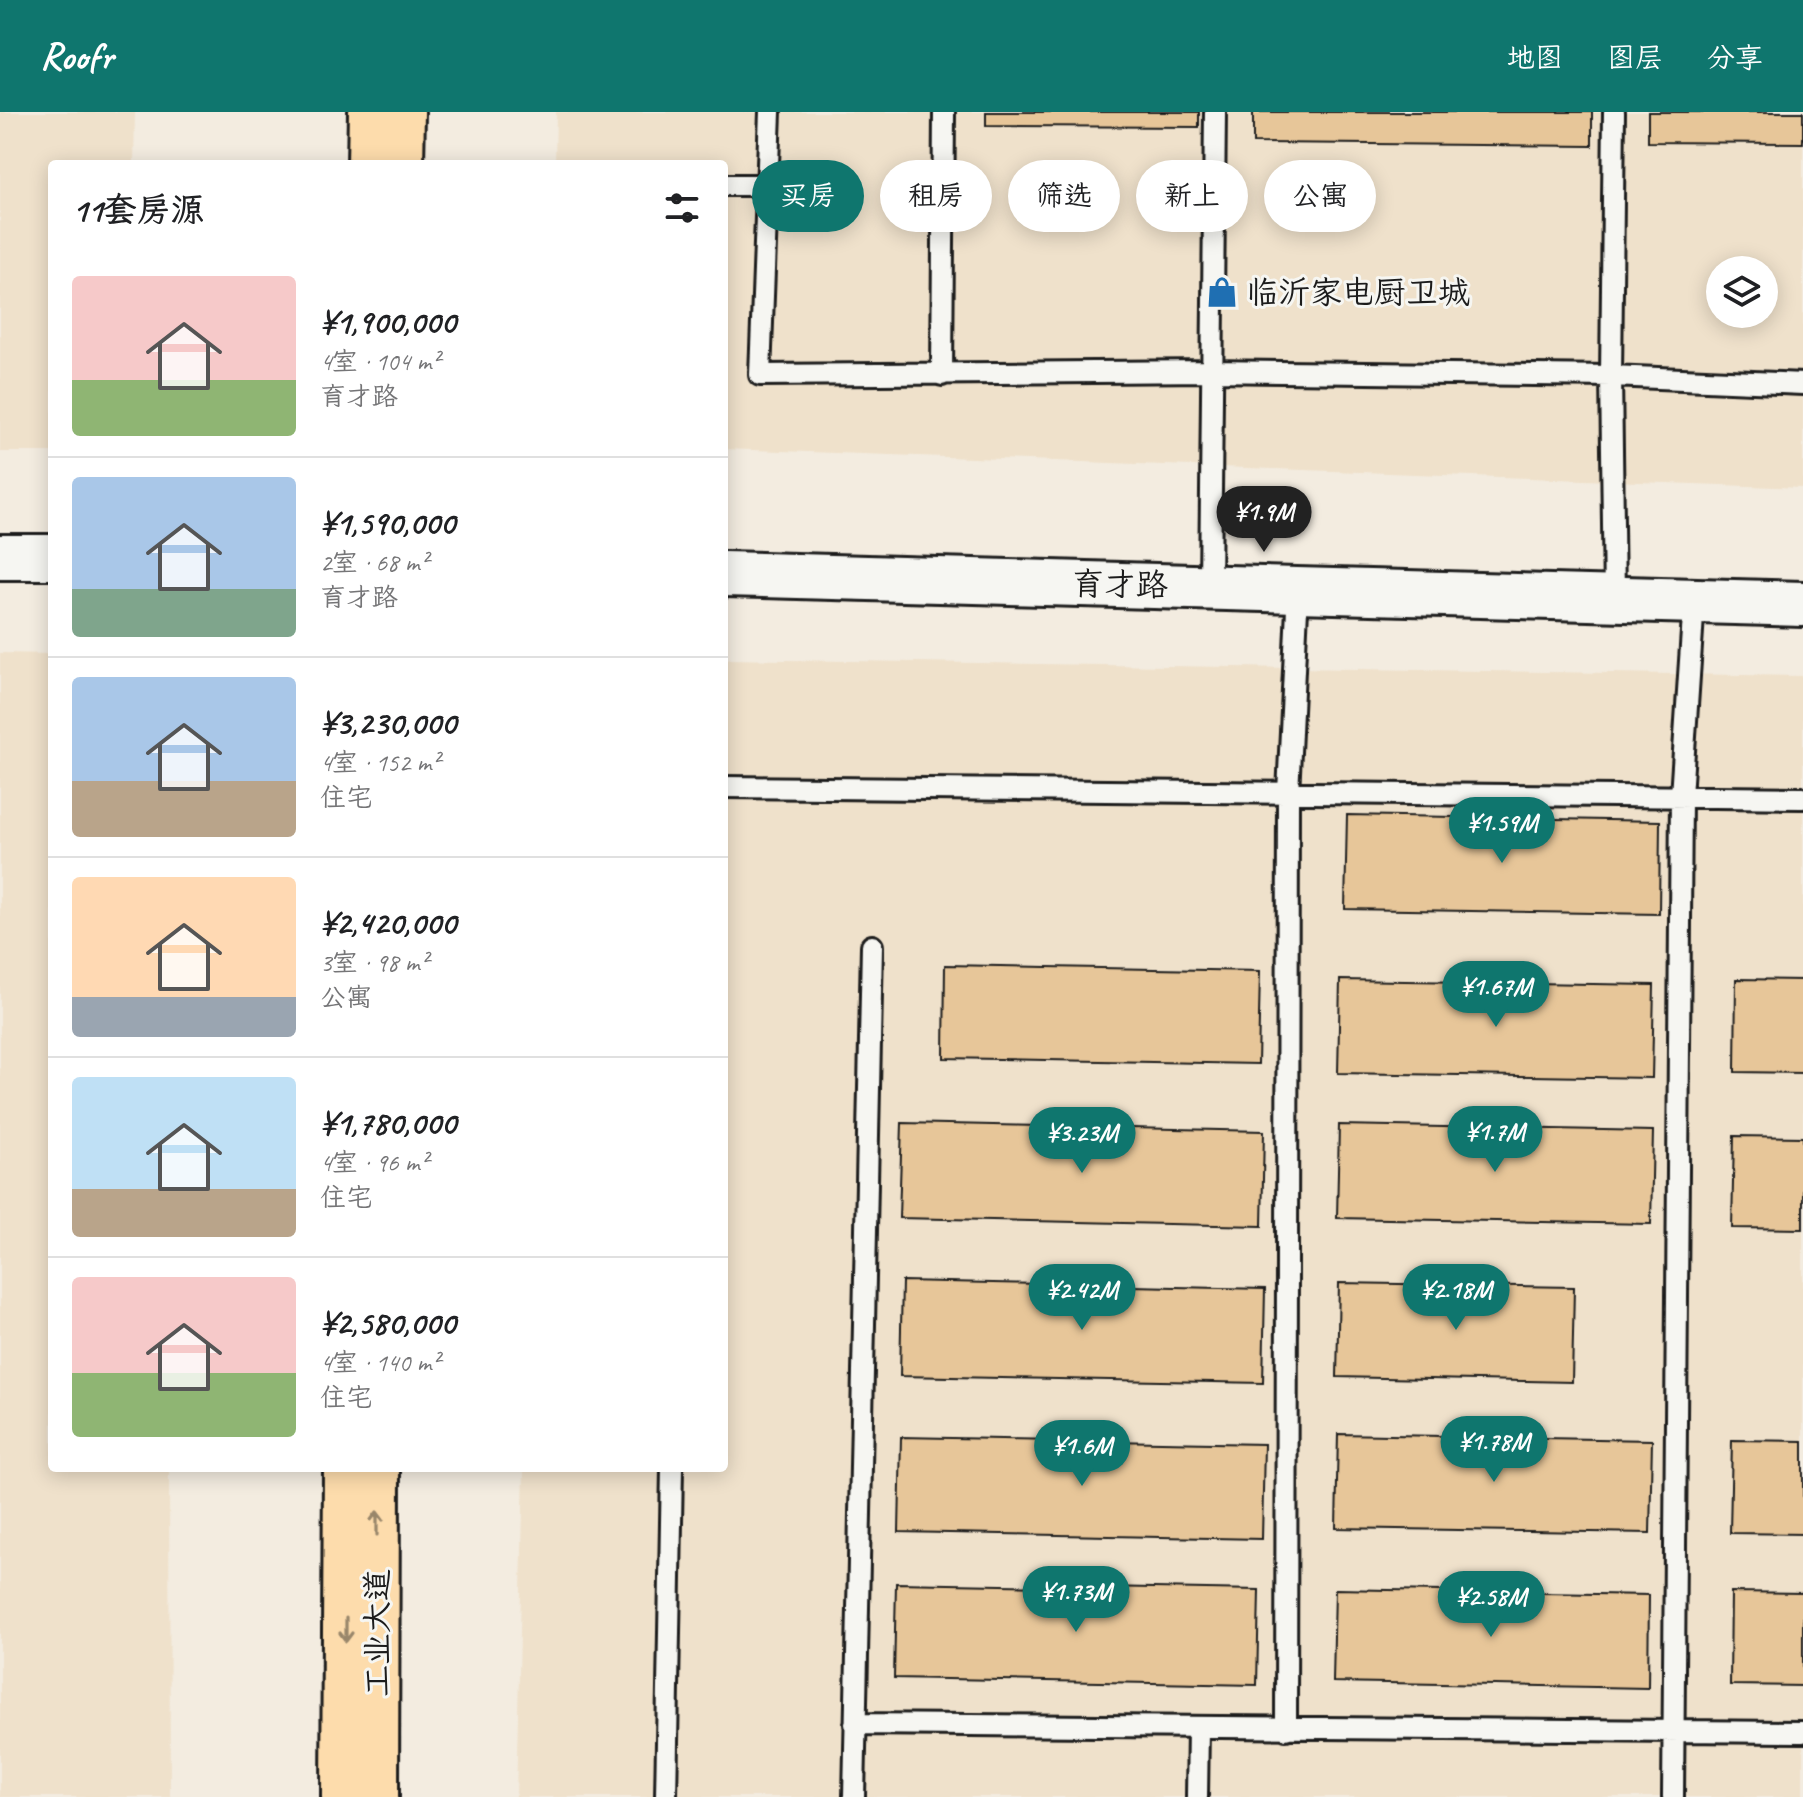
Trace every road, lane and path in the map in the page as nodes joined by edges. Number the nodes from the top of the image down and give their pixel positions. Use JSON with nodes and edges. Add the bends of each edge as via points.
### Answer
{"nodes":[{"id":1,"x":371,"y":112,"type":"edge"},
{"id":2,"x":402,"y":112,"type":"edge"},
{"id":3,"x":770,"y":112,"type":"edge"},
{"id":4,"x":944,"y":112,"type":"edge"},
{"id":5,"x":1215,"y":112,"type":"edge"},
{"id":6,"x":1614,"y":112,"type":"edge"},
{"id":7,"x":370,"y":160,"type":"edge"},
{"id":8,"x":401,"y":160,"type":"edge"},
{"id":9,"x":768,"y":160,"type":"edge"},
{"id":10,"x":728,"y":185,"type":"edge"},
{"id":11,"x":752,"y":185,"type":"edge"},
{"id":12,"x":765,"y":232,"type":"edge"},
{"id":13,"x":1210,"y":371,"type":"junction"},
{"id":14,"x":942,"y":375,"type":"junction"},
{"id":15,"x":1611,"y":376,"type":"junction"},
{"id":16,"x":1803,"y":384,"type":"edge"},
{"id":17,"x":0,"y":557,"type":"edge"},
{"id":18,"x":48,"y":557,"type":"edge"},
{"id":19,"x":728,"y":574,"type":"edge"},
{"id":20,"x":1210,"y":586,"type":"junction"},
{"id":21,"x":1298,"y":588,"type":"junction"},
{"id":22,"x":1614,"y":598,"type":"junction"},
{"id":23,"x":1694,"y":601,"type":"junction"},
{"id":24,"x":1803,"y":604,"type":"edge"},
{"id":25,"x":728,"y":787,"type":"edge"},
{"id":26,"x":1288,"y":793,"type":"junction"},
{"id":27,"x":1681,"y":796,"type":"junction"},
{"id":28,"x":1803,"y":798,"type":"edge"},
{"id":29,"x":872,"y":946,"type":"dead end"},
{"id":30,"x":346,"y":1472,"type":"edge"},
{"id":31,"x":377,"y":1472,"type":"edge"},
{"id":32,"x":672,"y":1472,"type":"edge"},
{"id":33,"x":855,"y":1724,"type":"junction"},
{"id":34,"x":1198,"y":1728,"type":"junction"},
{"id":35,"x":1286,"y":1729,"type":"junction"},
{"id":36,"x":1675,"y":1731,"type":"junction"},
{"id":37,"x":1803,"y":1732,"type":"edge"},
{"id":38,"x":344,"y":1797,"type":"edge"},
{"id":39,"x":376,"y":1797,"type":"edge"},
{"id":40,"x":666,"y":1797,"type":"edge"},
{"id":41,"x":854,"y":1797,"type":"edge"},
{"id":42,"x":1197,"y":1797,"type":"edge"},
{"id":43,"x":1673,"y":1797,"type":"edge"}],
"edges":[{"from":1,"to":7,"type":"main road"},
{"from":2,"to":8,"type":"main road"},
{"from":3,"to":9,"type":"lane"},
{"from":4,"to":14,"type":"lane"},
{"from":5,"to":13,"type":"lane"},
{"from":6,"to":15,"type":"lane"},
{"from":10,"to":11,"type":"lane"},
{"from":12,"to":14,"type":"lane","via":[[760,375]]},
{"from":13,"to":14,"type":"lane"},
{"from":13,"to":15,"type":"lane"},
{"from":13,"to":20,"type":"lane"},
{"from":15,"to":16,"type":"lane"},
{"from":15,"to":22,"type":"lane"},
{"from":17,"to":18,"type":"street"},
{"from":19,"to":20,"type":"street","name":"育才路"},
{"from":20,"to":21,"type":"street","name":"育才路"},
{"from":21,"to":22,"type":"street","name":"育才路"},
{"from":21,"to":26,"type":"lane"},
{"from":22,"to":23,"type":"street","name":"育才路"},
{"from":23,"to":24,"type":"street","name":"育才路"},
{"from":23,"to":27,"type":"lane"},
{"from":25,"to":26,"type":"lane"},
{"from":26,"to":27,"type":"lane"},
{"from":26,"to":35,"type":"lane"},
{"from":27,"to":28,"type":"lane"},
{"from":27,"to":36,"type":"lane"},
{"from":29,"to":33,"type":"lane"},
{"from":30,"to":38,"type":"main road","name":"工业大道","one_way":true},
{"from":39,"to":31,"type":"main road","name":"工业大道","one_way":true},
{"from":32,"to":40,"type":"lane"},
{"from":33,"to":34,"type":"lane"},
{"from":33,"to":41,"type":"lane"},
{"from":34,"to":35,"type":"lane"},
{"from":34,"to":42,"type":"lane"},
{"from":35,"to":36,"type":"lane"},
{"from":36,"to":37,"type":"lane"},
{"from":36,"to":43,"type":"lane"}]}
